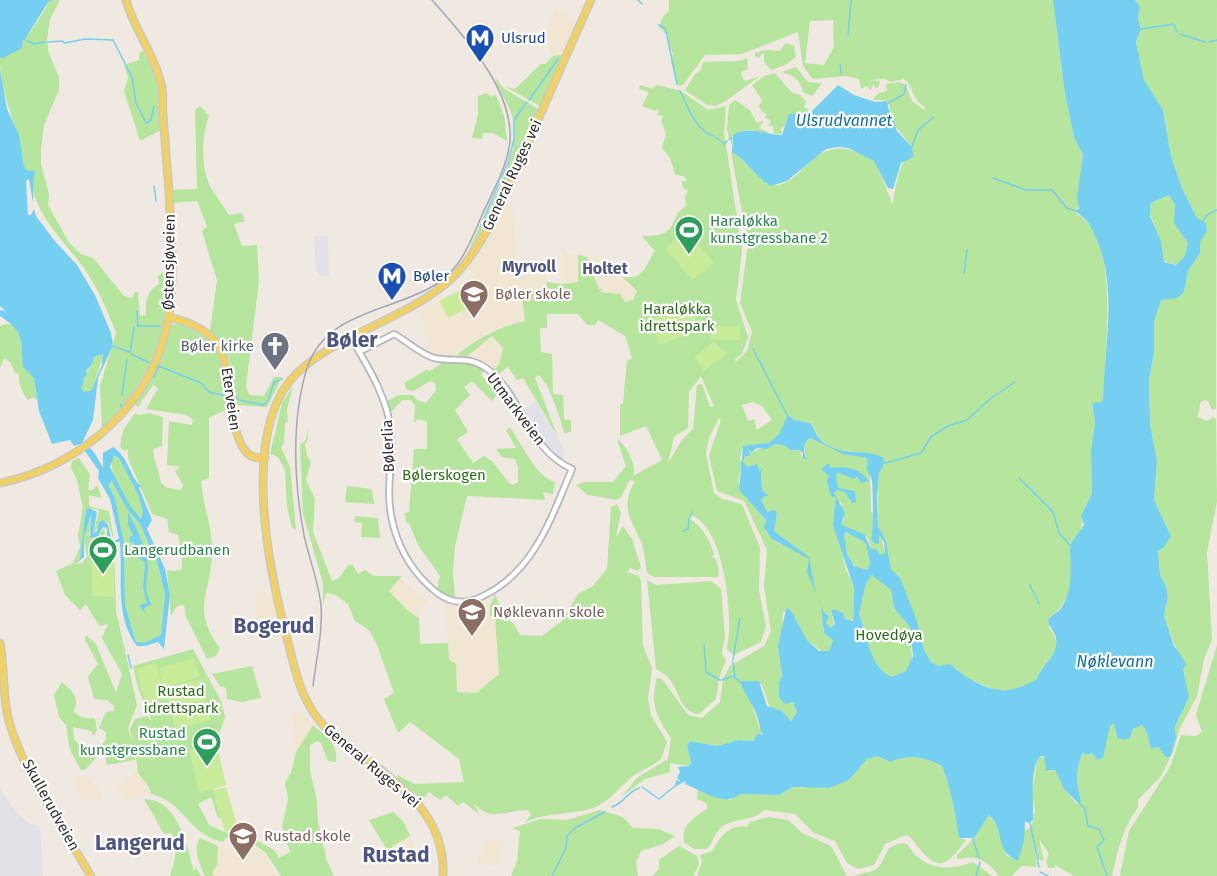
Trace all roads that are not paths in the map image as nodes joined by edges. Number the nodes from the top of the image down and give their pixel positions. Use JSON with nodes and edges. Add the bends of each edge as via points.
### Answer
{"nodes":[{"id":1,"x":126,"y":0,"type":"edge"},
{"id":2,"x":591,"y":0,"type":"edge"},
{"id":3,"x":168,"y":318,"type":"junction"},
{"id":4,"x":350,"y":336,"type":"junction"},
{"id":5,"x":359,"y":352,"type":"junction"},
{"id":6,"x":266,"y":457,"type":"junction"},
{"id":7,"x":572,"y":469,"type":"joint"},
{"id":8,"x":0,"y":483,"type":"edge"},
{"id":9,"x":0,"y":643,"type":"edge"},
{"id":10,"x":91,"y":876,"type":"edge"},
{"id":11,"x":443,"y":876,"type":"edge"}],
"edges":[{"from":1,"to":3,"type":"main road","name":"Østensjøveien","via":[[162,90],[171,246]]},
{"from":2,"to":4,"type":"main road","name":"General Ruges vei","via":[[500,206],[473,252],[440,288]]},
{"from":3,"to":6,"type":"main road","name":"Eterveien","via":[[201,329],[218,345],[227,365],[237,441],[252,455]]},
{"from":3,"to":8,"type":"main road","name":"Østensjøveien","via":[[154,364],[128,407],[98,437],[27,477]]},
{"from":4,"to":5,"type":"street","name":"Bølerlia"},
{"from":4,"to":6,"type":"main road","name":"General Ruges vei","via":[[303,368],[286,386],[271,422]]},
{"from":5,"to":7,"type":"street","name":"Utmarkveien","via":[[396,334],[431,357],[461,358],[489,370],[541,444]]},
{"from":5,"to":7,"type":"street","name":"Bølerlia","via":[[388,419],[389,502],[398,542],[417,573],[445,598],[474,600],[494,591],[518,571],[539,543]]},
{"from":6,"to":11,"type":"main road","name":"General Ruges vei","via":[[263,513],[269,566],[302,694],[326,728],[405,790],[423,809],[439,841]]},
{"from":9,"to":10,"type":"main road","name":"Skullerudveien","via":[[6,706],[13,732]]}]}
